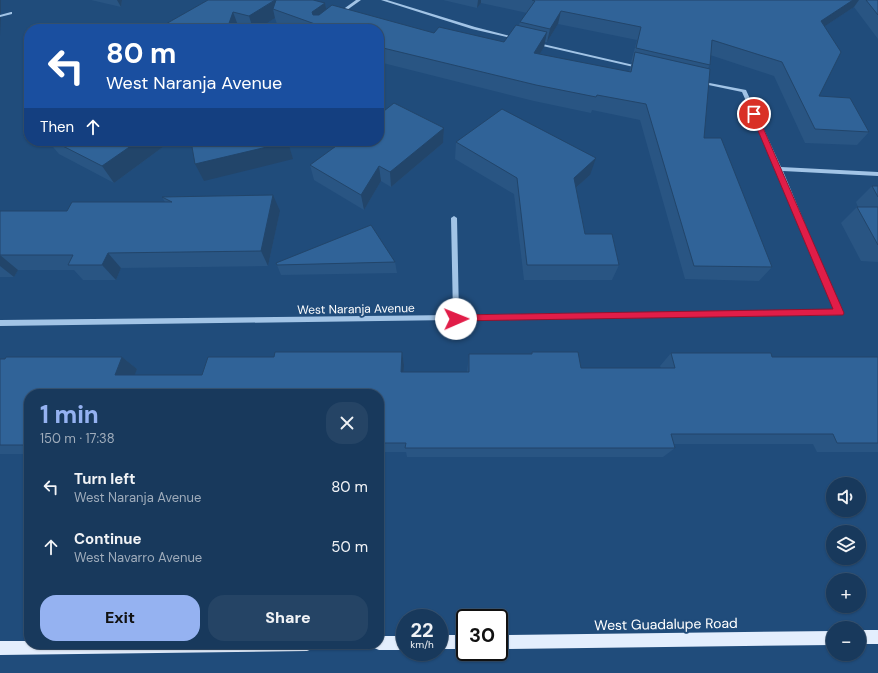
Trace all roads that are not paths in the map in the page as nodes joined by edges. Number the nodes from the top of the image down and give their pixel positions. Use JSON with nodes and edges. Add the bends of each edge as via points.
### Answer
{"nodes":[{"id":1,"x":359,"y":0,"type":"edge"},
{"id":2,"x":383,"y":0,"type":"edge"},
{"id":3,"x":11,"y":13,"type":"dead end"},
{"id":4,"x":0,"y":16,"type":"edge"},
{"id":5,"x":335,"y":17,"type":"edge"},
{"id":6,"x":519,"y":39,"type":"edge"},
{"id":7,"x":526,"y":41,"type":"edge"},
{"id":8,"x":646,"y":69,"type":"edge"},
{"id":9,"x":699,"y":81,"type":"edge"},
{"id":10,"x":779,"y":169,"type":"junction"},
{"id":11,"x":878,"y":174,"type":"edge"},
{"id":12,"x":454,"y":218,"type":"dead end"},
{"id":13,"x":456,"y":319,"type":"junction"},
{"id":14,"x":0,"y":323,"type":"edge"},
{"id":15,"x":866,"y":637,"type":"edge"},
{"id":16,"x":878,"y":637,"type":"edge"},
{"id":17,"x":826,"y":638,"type":"edge"},
{"id":18,"x":508,"y":642,"type":"edge"},
{"id":19,"x":384,"y":643,"type":"edge"},
{"id":20,"x":396,"y":643,"type":"edge"},
{"id":21,"x":0,"y":648,"type":"edge"},
{"id":22,"x":24,"y":648,"type":"edge"}],
"edges":[{"from":1,"to":5,"type":"street"},
{"from":2,"to":6,"type":"street"},
{"from":3,"to":4,"type":"street"},
{"from":7,"to":8,"type":"street"},
{"from":9,"to":10,"type":"street","via":[[744,91]]},
{"from":10,"to":11,"type":"street"},
{"from":10,"to":13,"type":"street","name":"West Naranja Avenue","via":[[839,313]]},
{"from":12,"to":13,"type":"street"},
{"from":13,"to":14,"type":"street","name":"West Naranja Avenue"},
{"from":15,"to":16,"type":"main road"},
{"from":17,"to":18,"type":"main road","name":"West Guadalupe Road"},
{"from":19,"to":20,"type":"main road"},
{"from":21,"to":22,"type":"main road"}]}
